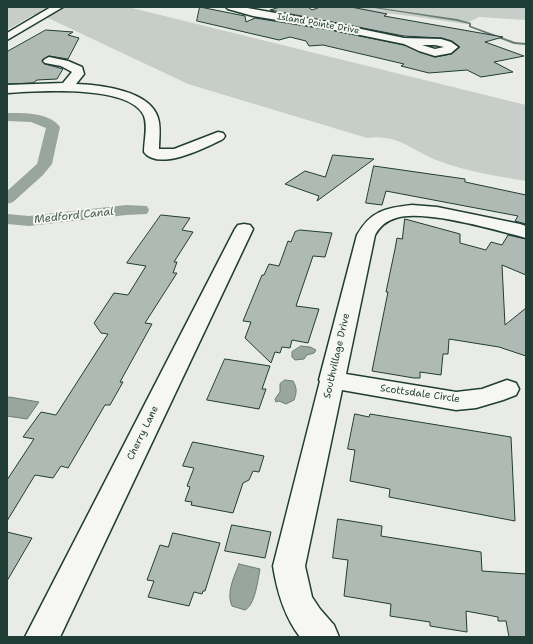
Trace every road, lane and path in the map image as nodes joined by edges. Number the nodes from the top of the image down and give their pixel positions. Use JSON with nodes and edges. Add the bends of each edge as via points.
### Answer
{"nodes":[{"id":1,"x":58,"y":7,"type":"edge"},
{"id":2,"x":231,"y":7,"type":"edge"},
{"id":3,"x":7,"y":37,"type":"edge"},
{"id":4,"x":406,"y":41,"type":"dead end"},
{"id":5,"x":49,"y":61,"type":"dead end"},
{"id":6,"x":66,"y":86,"type":"junction"},
{"id":7,"x":7,"y":89,"type":"edge"},
{"id":8,"x":218,"y":136,"type":"dead end"},
{"id":9,"x":244,"y":229,"type":"dead end"},
{"id":10,"x":526,"y":232,"type":"edge"},
{"id":11,"x":331,"y":380,"type":"junction"},
{"id":12,"x":507,"y":389,"type":"dead end"},
{"id":13,"x":42,"y":637,"type":"edge"},
{"id":14,"x":322,"y":637,"type":"edge"}],
"edges":[{"from":1,"to":3,"type":"street"},
{"from":2,"to":4,"type":"street","name":"Island Pointe Drive"},
{"from":5,"to":6,"type":"street","via":[[64,63],[78,70],[78,74]]},
{"from":6,"to":7,"type":"street"},
{"from":6,"to":8,"type":"street","via":[[108,92],[130,98],[145,107],[152,119],[152,152],[156,154],[173,154]]},
{"from":9,"to":13,"type":"street","name":"Cherry Lane"},
{"from":10,"to":11,"type":"street","name":"Southvillage Drive","via":[[442,213],[417,211],[399,212],[377,221],[366,235]]},
{"from":11,"to":12,"type":"street","name":"Scottsdale Circle","via":[[456,401],[477,400]]},
{"from":11,"to":14,"type":"street","name":"Southvillage Drive","via":[[289,566],[300,608]]}]}
